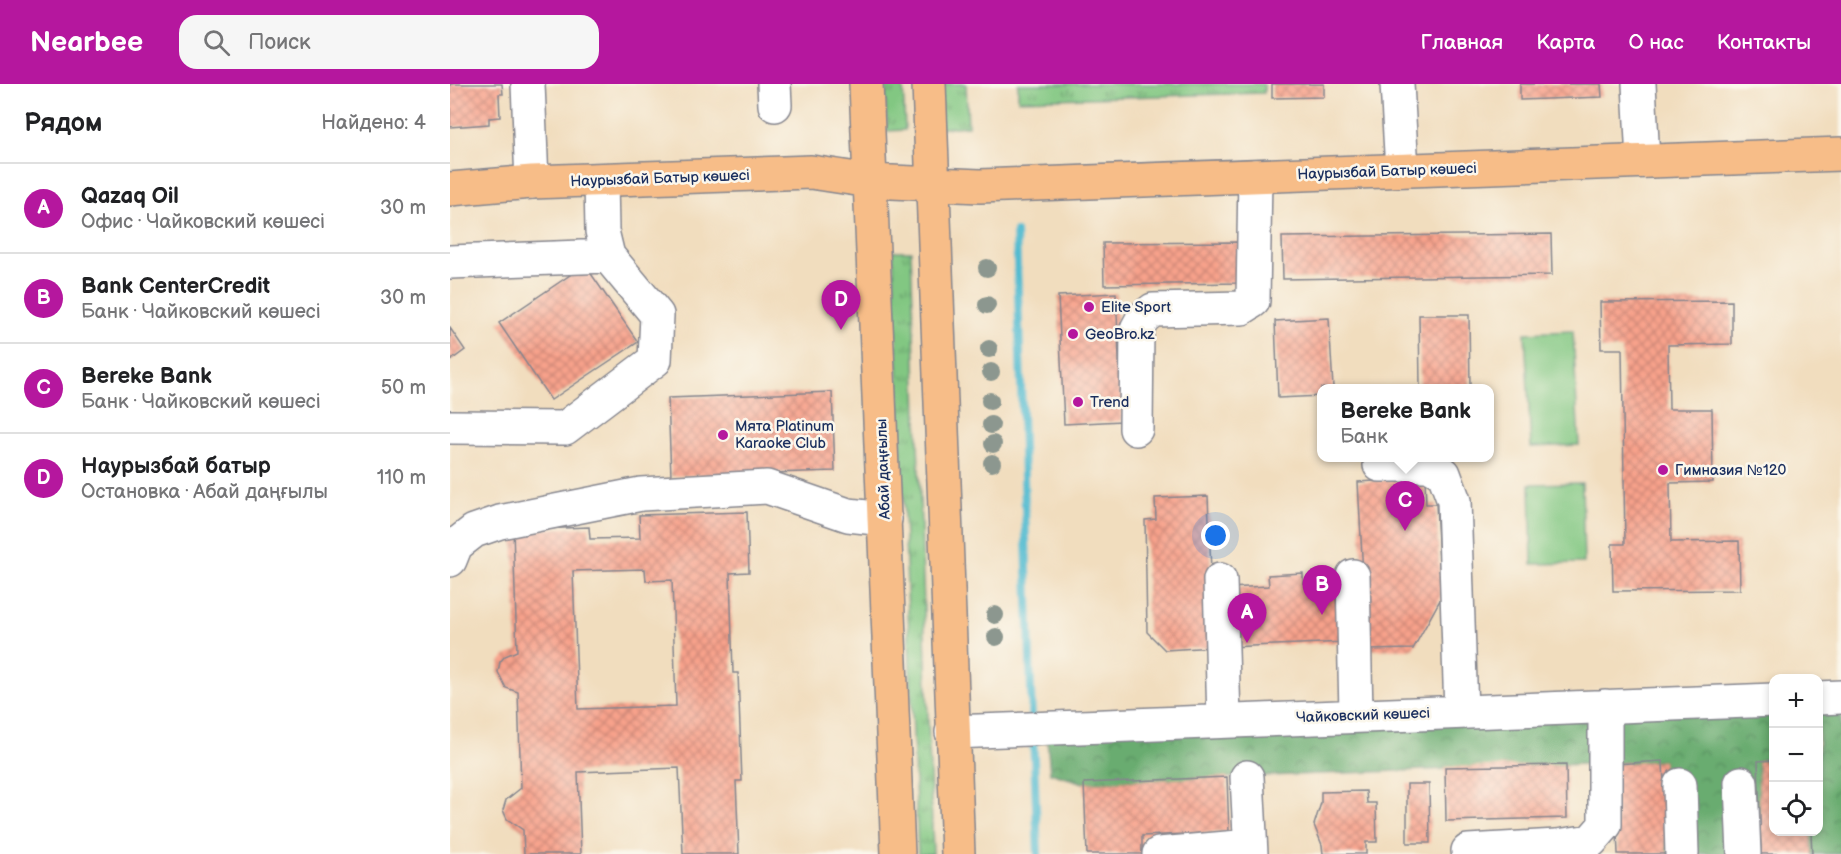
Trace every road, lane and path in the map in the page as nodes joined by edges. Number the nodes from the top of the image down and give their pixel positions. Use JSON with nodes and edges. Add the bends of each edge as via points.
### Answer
{"nodes":[{"id":1,"x":528,"y":84,"type":"edge"},
{"id":2,"x":866,"y":84,"type":"edge"},
{"id":3,"x":929,"y":84,"type":"edge"},
{"id":4,"x":1397,"y":84,"type":"edge"},
{"id":5,"x":1639,"y":84,"type":"edge"},
{"id":6,"x":1841,"y":154,"type":"edge"},
{"id":7,"x":1643,"y":161,"type":"junction"},
{"id":8,"x":1402,"y":171,"type":"junction"},
{"id":9,"x":1255,"y":176,"type":"junction"},
{"id":10,"x":601,"y":180,"type":"junction"},
{"id":11,"x":870,"y":181,"type":"junction"},
{"id":12,"x":532,"y":182,"type":"junction"},
{"id":13,"x":932,"y":184,"type":"junction"},
{"id":14,"x":450,"y":189,"type":"edge"},
{"id":15,"x":608,"y":256,"type":"junction"},
{"id":16,"x":450,"y":262,"type":"edge"},
{"id":17,"x":450,"y":427,"type":"edge"},
{"id":18,"x":1136,"y":429,"type":"dead end"},
{"id":19,"x":1380,"y":465,"type":"dead end"},
{"id":20,"x":885,"y":519,"type":"junction"},
{"id":21,"x":450,"y":561,"type":"edge"},
{"id":22,"x":1353,"y":576,"type":"dead end"},
{"id":23,"x":1220,"y":580,"type":"dead end"},
{"id":24,"x":1841,"y":697,"type":"edge"},
{"id":25,"x":1823,"y":698,"type":"edge"},
{"id":26,"x":1769,"y":700,"type":"edge"},
{"id":27,"x":1605,"y":706,"type":"junction"},
{"id":28,"x":1461,"y":712,"type":"junction"},
{"id":29,"x":1356,"y":714,"type":"junction"},
{"id":30,"x":1224,"y":720,"type":"junction"},
{"id":31,"x":952,"y":732,"type":"junction"},
{"id":32,"x":1247,"y":777,"type":"dead end"},
{"id":33,"x":1741,"y":783,"type":"dead end"},
{"id":34,"x":1680,"y":785,"type":"dead end"},
{"id":35,"x":1251,"y":850,"type":"edge"},
{"id":36,"x":1468,"y":851,"type":"dead end"},
{"id":37,"x":898,"y":854,"type":"edge"},
{"id":38,"x":958,"y":854,"type":"edge"},
{"id":39,"x":1159,"y":854,"type":"edge"},
{"id":40,"x":1682,"y":854,"type":"edge"},
{"id":41,"x":1744,"y":854,"type":"edge"}],
"edges":[{"from":1,"to":12,"type":"street"},
{"from":2,"to":11,"type":"main road","name":"Абай даңғылы"},
{"from":3,"to":13,"type":"main road"},
{"from":4,"to":8,"type":"street"},
{"from":5,"to":7,"type":"street"},
{"from":6,"to":7,"type":"main road","name":"Наурызбай Батыр көшесі"},
{"from":7,"to":8,"type":"main road","name":"Наурызбай Батыр көшесі"},
{"from":8,"to":9,"type":"main road","name":"Наурызбай Батыр көшесі"},
{"from":9,"to":13,"type":"main road","name":"Наурызбай Батыр көшесі","via":[[980,186]]},
{"from":9,"to":18,"type":"street","via":[[1253,301],[1242,308],[1153,310],[1143,318],[1137,329]]},
{"from":10,"to":11,"type":"main road","name":"Наурызбай Батыр көшесі","via":[[811,172]]},
{"from":10,"to":12,"type":"main road","name":"Наурызбай Батыр көшесі"},
{"from":10,"to":15,"type":"street","via":[[602,231]]},
{"from":11,"to":13,"type":"main road"},
{"from":11,"to":20,"type":"main road","name":"Абай даңғылы"},
{"from":12,"to":14,"type":"main road","name":"Наурызбай Батыр көшесі"},
{"from":13,"to":31,"type":"main road"},
{"from":15,"to":16,"type":"street"},
{"from":15,"to":17,"type":"street","via":[[657,315],[655,360],[565,428]]},
{"from":19,"to":28,"type":"street","via":[[1429,465],[1444,474],[1454,501]]},
{"from":20,"to":21,"type":"street","via":[[848,515],[767,487],[641,494],[500,522],[474,531],[456,545]]},
{"from":20,"to":37,"type":"main road","name":"Абай даңғылы"},
{"from":22,"to":29,"type":"street"},
{"from":23,"to":30,"type":"street"},
{"from":24,"to":25,"type":"street"},
{"from":26,"to":27,"type":"street","name":"Чайковский көшесі"},
{"from":27,"to":28,"type":"street","name":"Чайковский көшесі"},
{"from":27,"to":36,"type":"street","via":[[1605,825],[1591,841]]},
{"from":28,"to":29,"type":"street","name":"Чайковский көшесі"},
{"from":29,"to":30,"type":"street","name":"Чайковский көшесі"},
{"from":30,"to":31,"type":"street","name":"Чайковский көшесі"},
{"from":31,"to":38,"type":"main road"},
{"from":32,"to":35,"type":"street"},
{"from":33,"to":41,"type":"street"},
{"from":34,"to":40,"type":"street"},
{"from":35,"to":39,"type":"street"}]}
